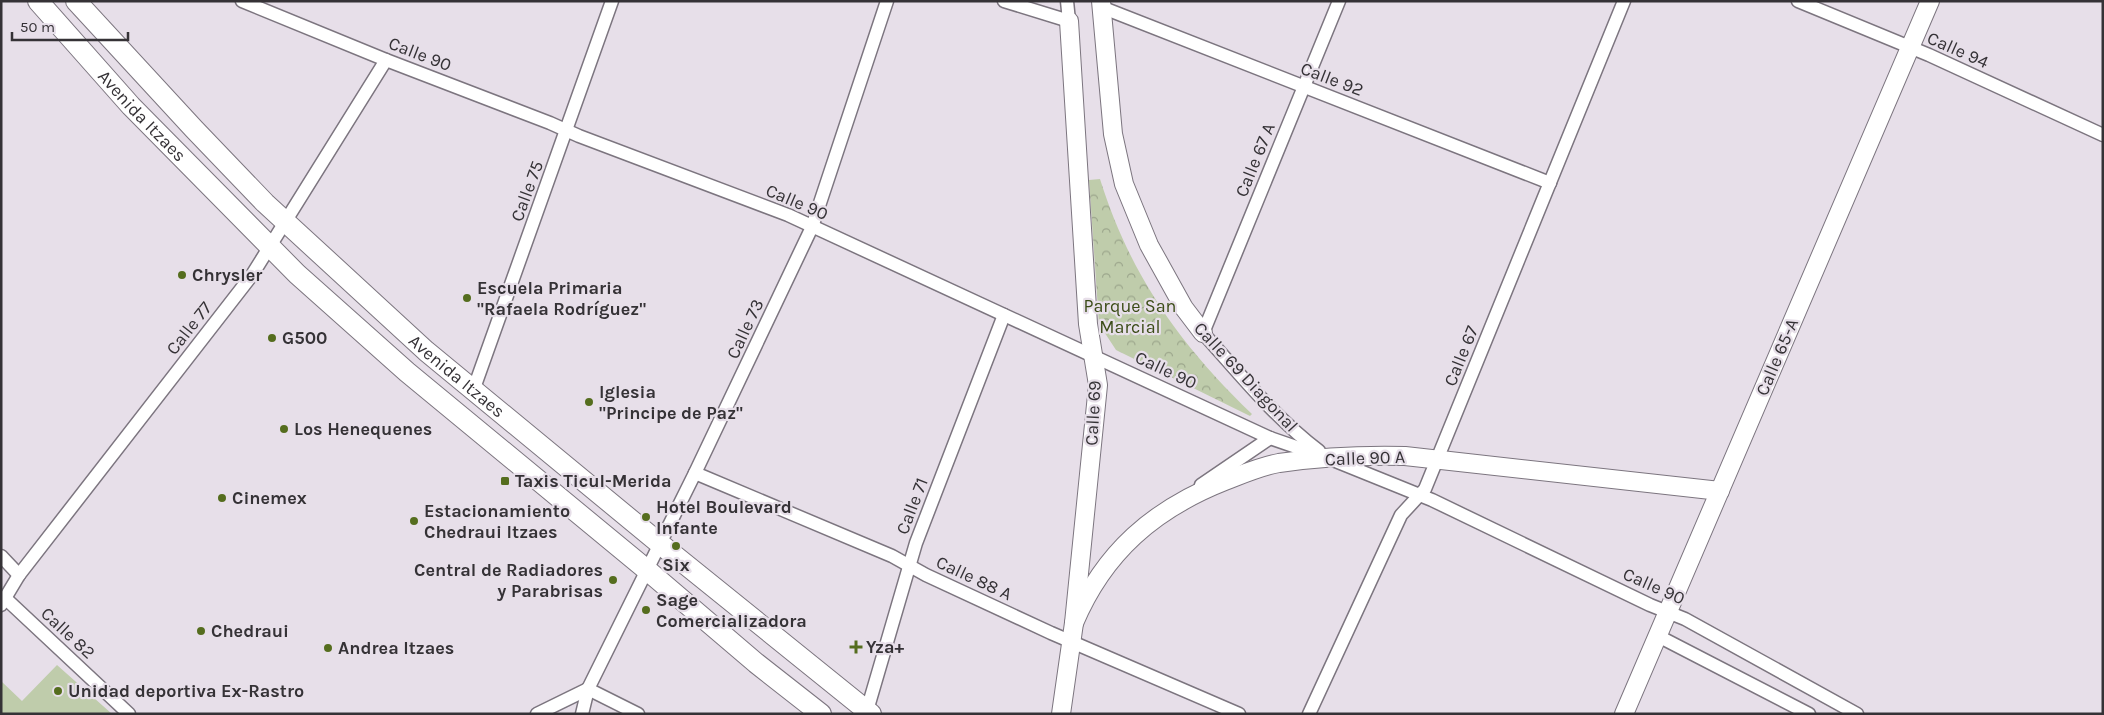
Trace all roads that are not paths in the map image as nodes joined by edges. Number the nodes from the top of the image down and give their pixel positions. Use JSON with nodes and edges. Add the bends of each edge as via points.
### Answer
{"nodes":[{"id":1,"x":38,"y":1,"type":"edge"},
{"id":2,"x":76,"y":1,"type":"edge"},
{"id":3,"x":242,"y":1,"type":"edge"},
{"id":4,"x":612,"y":1,"type":"edge"},
{"id":5,"x":887,"y":1,"type":"edge"},
{"id":6,"x":1004,"y":1,"type":"edge"},
{"id":7,"x":1067,"y":1,"type":"edge"},
{"id":8,"x":1339,"y":1,"type":"edge"},
{"id":9,"x":1624,"y":1,"type":"edge"},
{"id":10,"x":1798,"y":1,"type":"edge"},
{"id":11,"x":1930,"y":1,"type":"edge"},
{"id":12,"x":1101,"y":4,"type":"edge"},
{"id":13,"x":1069,"y":21,"type":"junction"},
{"id":14,"x":1910,"y":47,"type":"junction"},
{"id":15,"x":386,"y":60,"type":"junction"},
{"id":16,"x":1304,"y":86,"type":"junction"},
{"id":17,"x":567,"y":130,"type":"junction"},
{"id":18,"x":2103,"y":134,"type":"edge"},
{"id":19,"x":1550,"y":183,"type":"junction"},
{"id":20,"x":286,"y":222,"type":"junction"},
{"id":21,"x":812,"y":227,"type":"junction"},
{"id":22,"x":270,"y":247,"type":"junction"},
{"id":23,"x":1004,"y":315,"type":"junction"},
{"id":24,"x":1203,"y":333,"type":"junction"},
{"id":25,"x":1092,"y":356,"type":"junction"},
{"id":26,"x":473,"y":391,"type":"junction"},
{"id":27,"x":1270,"y":438,"type":"junction"},
{"id":28,"x":1328,"y":458,"type":"junction"},
{"id":29,"x":1438,"y":460,"type":"junction"},
{"id":30,"x":695,"y":473,"type":"junction"},
{"id":31,"x":1720,"y":491,"type":"junction"},
{"id":32,"x":1426,"y":494,"type":"junction"},
{"id":33,"x":1166,"y":510,"type":"junction"},
{"id":34,"x":659,"y":543,"type":"junction"},
{"id":35,"x":1,"y":556,"type":"edge"},
{"id":36,"x":910,"y":566,"type":"junction"},
{"id":37,"x":647,"y":570,"type":"junction"},
{"id":38,"x":19,"y":575,"type":"junction"},
{"id":39,"x":3,"y":601,"type":"edge"},
{"id":40,"x":1667,"y":612,"type":"junction"},
{"id":41,"x":1074,"y":623,"type":"junction"},
{"id":42,"x":1658,"y":636,"type":"junction"},
{"id":43,"x":1072,"y":641,"type":"junction"},
{"id":44,"x":588,"y":689,"type":"junction"},
{"id":45,"x":868,"y":713,"type":"edge"},
{"id":46,"x":129,"y":714,"type":"edge"},
{"id":47,"x":537,"y":714,"type":"edge"},
{"id":48,"x":582,"y":714,"type":"edge"},
{"id":49,"x":638,"y":714,"type":"edge"},
{"id":50,"x":821,"y":714,"type":"edge"},
{"id":51,"x":1061,"y":714,"type":"edge"},
{"id":52,"x":1238,"y":714,"type":"edge"},
{"id":53,"x":1309,"y":714,"type":"edge"},
{"id":54,"x":1624,"y":714,"type":"edge"},
{"id":55,"x":1809,"y":714,"type":"edge"},
{"id":56,"x":1857,"y":714,"type":"edge"}],
"edges":[{"from":1,"to":22,"type":"main road","name":"Avenida Itzaes","via":[[131,106]]},
{"from":2,"to":20,"type":"main road","name":"Avenida Itzaes","via":[[194,129]]},
{"from":3,"to":15,"type":"street","name":"Calle 90"},
{"from":4,"to":17,"type":"street","name":"Calle 75"},
{"from":5,"to":21,"type":"street","name":"Calle 73"},
{"from":6,"to":13,"type":"street"},
{"from":7,"to":13,"type":"street"},
{"from":8,"to":16,"type":"street","name":"Calle 67 A"},
{"from":9,"to":19,"type":"street","name":"Calle 67"},
{"from":10,"to":14,"type":"street","name":"Calle 94"},
{"from":11,"to":14,"type":"main road","name":"Calle 65-A"},
{"from":12,"to":16,"type":"street","name":"Calle 92"},
{"from":12,"to":24,"type":"main road","name":"Calle 69 Diagonal","via":[[1113,134],[1124,184],[1153,253],[1184,308]]},
{"from":13,"to":25,"type":"main road","name":"Calle 69"},
{"from":14,"to":18,"type":"street","name":"Calle 94"},
{"from":14,"to":31,"type":"main road","name":"Calle 65-A"},
{"from":15,"to":17,"type":"street","name":"Calle 90"},
{"from":15,"to":20,"type":"street","name":"Calle 77"},
{"from":16,"to":19,"type":"street","name":"Calle 92"},
{"from":16,"to":24,"type":"street","name":"Calle 67 A"},
{"from":17,"to":21,"type":"street","name":"Calle 90"},
{"from":17,"to":26,"type":"street","name":"Calle 75"},
{"from":19,"to":29,"type":"street","name":"Calle 67"},
{"from":20,"to":22,"type":"street","name":"Calle 77"},
{"from":20,"to":26,"type":"main road","name":"Avenida Itzaes"},
{"from":21,"to":23,"type":"street","name":"Calle 90"},
{"from":21,"to":30,"type":"street","name":"Calle 73"},
{"from":22,"to":37,"type":"main road","name":"Avenida Itzaes","via":[[407,372]]},
{"from":22,"to":38,"type":"street","name":"Calle 77","via":[[252,275]]},
{"from":23,"to":25,"type":"street","name":"Calle 90"},
{"from":23,"to":36,"type":"street","name":"Calle 71"},
{"from":24,"to":28,"type":"street","name":"Calle 69 Diagonal","via":[[1298,433]]},
{"from":25,"to":27,"type":"street","name":"Calle 90"},
{"from":25,"to":41,"type":"main road","name":"Calle 69","via":[[1098,385]]},
{"from":26,"to":34,"type":"main road","name":"Avenida Itzaes"},
{"from":27,"to":28,"type":"street","name":"Calle 90"},
{"from":27,"to":33,"type":"street"},
{"from":28,"to":29,"type":"main road","name":"Calle 90 A","via":[[1382,455]]},
{"from":28,"to":32,"type":"street","name":"Calle 90"},
{"from":28,"to":33,"type":"main road","name":"Calle 90 A","via":[[1261,467],[1210,486]]},
{"from":29,"to":31,"type":"main road","name":"Calle 90 A"},
{"from":29,"to":32,"type":"street","name":"Calle 67"},
{"from":30,"to":34,"type":"street","name":"Calle 73"},
{"from":30,"to":36,"type":"street","name":"Calle 88 A"},
{"from":31,"to":40,"type":"main road","name":"Calle 65-A"},
{"from":32,"to":40,"type":"street","name":"Calle 90"},
{"from":32,"to":53,"type":"street","name":"Calle 67","via":[[1400,515]]},
{"from":33,"to":41,"type":"main road","name":"Calle 90 A","via":[[1115,553],[1093,584]]},
{"from":34,"to":37,"type":"street","name":"Calle 73"},
{"from":34,"to":45,"type":"main road","name":"Avenida Itzaes"},
{"from":35,"to":38,"type":"street"},
{"from":36,"to":43,"type":"street","name":"Calle 88 A"},
{"from":36,"to":45,"type":"street","name":"Calle 71"},
{"from":37,"to":44,"type":"street","name":"Calle 73"},
{"from":37,"to":50,"type":"main road","name":"Avenida Itzaes"},
{"from":38,"to":39,"type":"street","name":"Calle 77"},
{"from":39,"to":46,"type":"street","name":"Calle 82"},
{"from":40,"to":42,"type":"main road","name":"Calle 65-A"},
{"from":40,"to":56,"type":"street","name":"Calle 90"},
{"from":41,"to":43,"type":"main road","name":"Calle 69"},
{"from":42,"to":54,"type":"main road","name":"Calle 65-A"},
{"from":42,"to":55,"type":"street"},
{"from":43,"to":51,"type":"main road","name":"Calle 69"},
{"from":43,"to":52,"type":"street","name":"Calle 88 A"},
{"from":44,"to":47,"type":"street"},
{"from":44,"to":48,"type":"street","name":"Calle 73"},
{"from":44,"to":49,"type":"street"}]}
